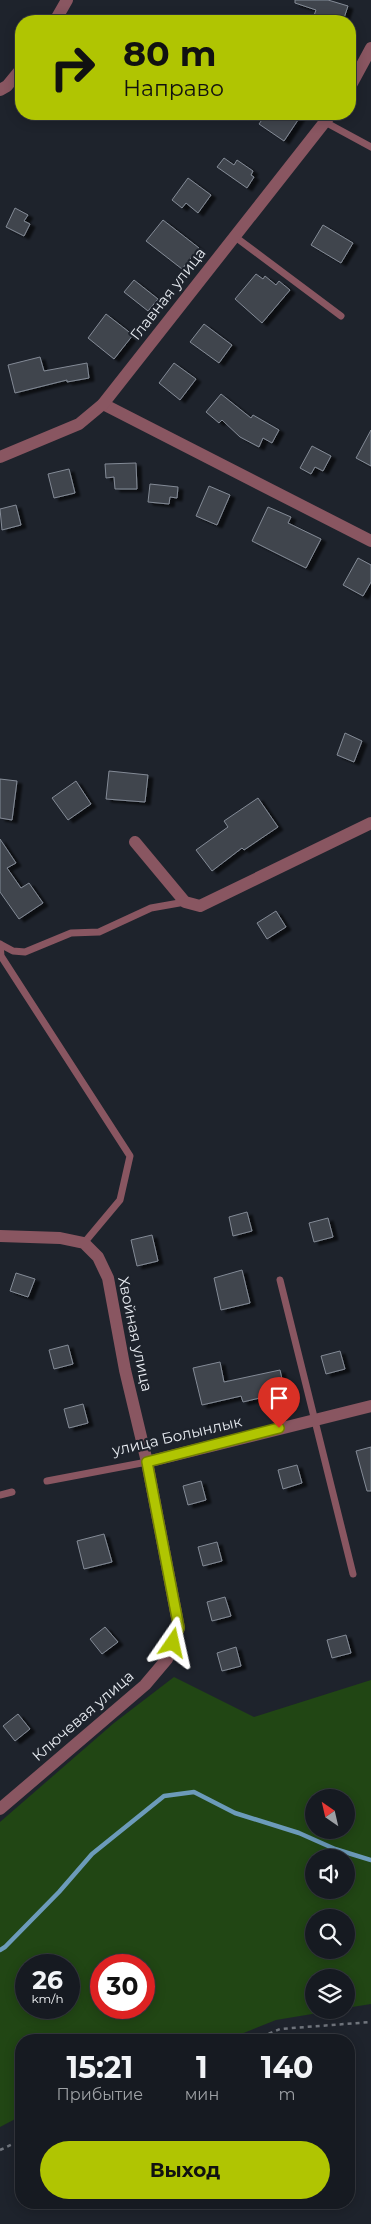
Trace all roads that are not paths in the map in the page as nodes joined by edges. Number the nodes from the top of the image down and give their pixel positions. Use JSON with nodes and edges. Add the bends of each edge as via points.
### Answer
{"nodes":[{"id":1,"x":67,"y":0,"type":"edge"},
{"id":2,"x":58,"y":15,"type":"edge"},
{"id":3,"x":371,"y":48,"type":"edge"},
{"id":4,"x":15,"y":76,"type":"edge"},
{"id":5,"x":356,"y":76,"type":"edge"},
{"id":6,"x":0,"y":90,"type":"edge"},
{"id":7,"x":326,"y":120,"type":"edge"},
{"id":8,"x":331,"y":120,"type":"edge"},
{"id":9,"x":371,"y":147,"type":"edge"},
{"id":10,"x":234,"y":236,"type":"junction"},
{"id":11,"x":341,"y":316,"type":"dead end"},
{"id":12,"x":103,"y":404,"type":"junction"},
{"id":13,"x":0,"y":457,"type":"edge"},
{"id":14,"x":371,"y":541,"type":"edge"},
{"id":15,"x":371,"y":823,"type":"edge"},
{"id":16,"x":134,"y":842,"type":"dead end"},
{"id":17,"x":185,"y":902,"type":"junction"},
{"id":18,"x":0,"y":944,"type":"edge"},
{"id":19,"x":0,"y":1236,"type":"edge"},
{"id":20,"x":84,"y":1243,"type":"junction"},
{"id":21,"x":280,"y":1280,"type":"dead end"},
{"id":22,"x":371,"y":1406,"type":"edge"},
{"id":23,"x":316,"y":1419,"type":"junction"},
{"id":24,"x":147,"y":1462,"type":"junction"},
{"id":25,"x":47,"y":1481,"type":"dead end"},
{"id":26,"x":12,"y":1492,"type":"dead end"},
{"id":27,"x":0,"y":1495,"type":"edge"},
{"id":28,"x":353,"y":1574,"type":"dead end"},
{"id":29,"x":0,"y":1808,"type":"edge"}],
"edges":[{"from":1,"to":2,"type":"street"},
{"from":3,"to":5,"type":"street"},
{"from":4,"to":6,"type":"street"},
{"from":7,"to":10,"type":"street","name":"Главная улица"},
{"from":8,"to":9,"type":"lane"},
{"from":10,"to":11,"type":"lane"},
{"from":10,"to":12,"type":"street","name":"Главная улица"},
{"from":12,"to":13,"type":"street","name":"Главная улица","via":[[78,424]]},
{"from":12,"to":14,"type":"street"},
{"from":15,"to":17,"type":"street","via":[[200,906]]},
{"from":16,"to":17,"type":"street"},
{"from":17,"to":18,"type":"lane","via":[[151,908],[98,932],[71,933],[25,952],[13,951]]},
{"from":18,"to":20,"type":"lane","via":[[1,956],[130,1156],[120,1200]]},
{"from":19,"to":20,"type":"street","via":[[60,1238]]},
{"from":20,"to":24,"type":"street","name":"Хвойная улица","via":[[98,1257],[108,1278]]},
{"from":21,"to":23,"type":"lane"},
{"from":22,"to":23,"type":"street","name":"улица Болынлык"},
{"from":23,"to":24,"type":"street","name":"улица Болынлык"},
{"from":23,"to":28,"type":"lane"},
{"from":24,"to":25,"type":"lane","name":"улица Болынлык"},
{"from":24,"to":29,"type":"street","name":"Ключевая улица","via":[[179,1628],[167,1659],[145,1685]]},
{"from":26,"to":27,"type":"lane"}]}
